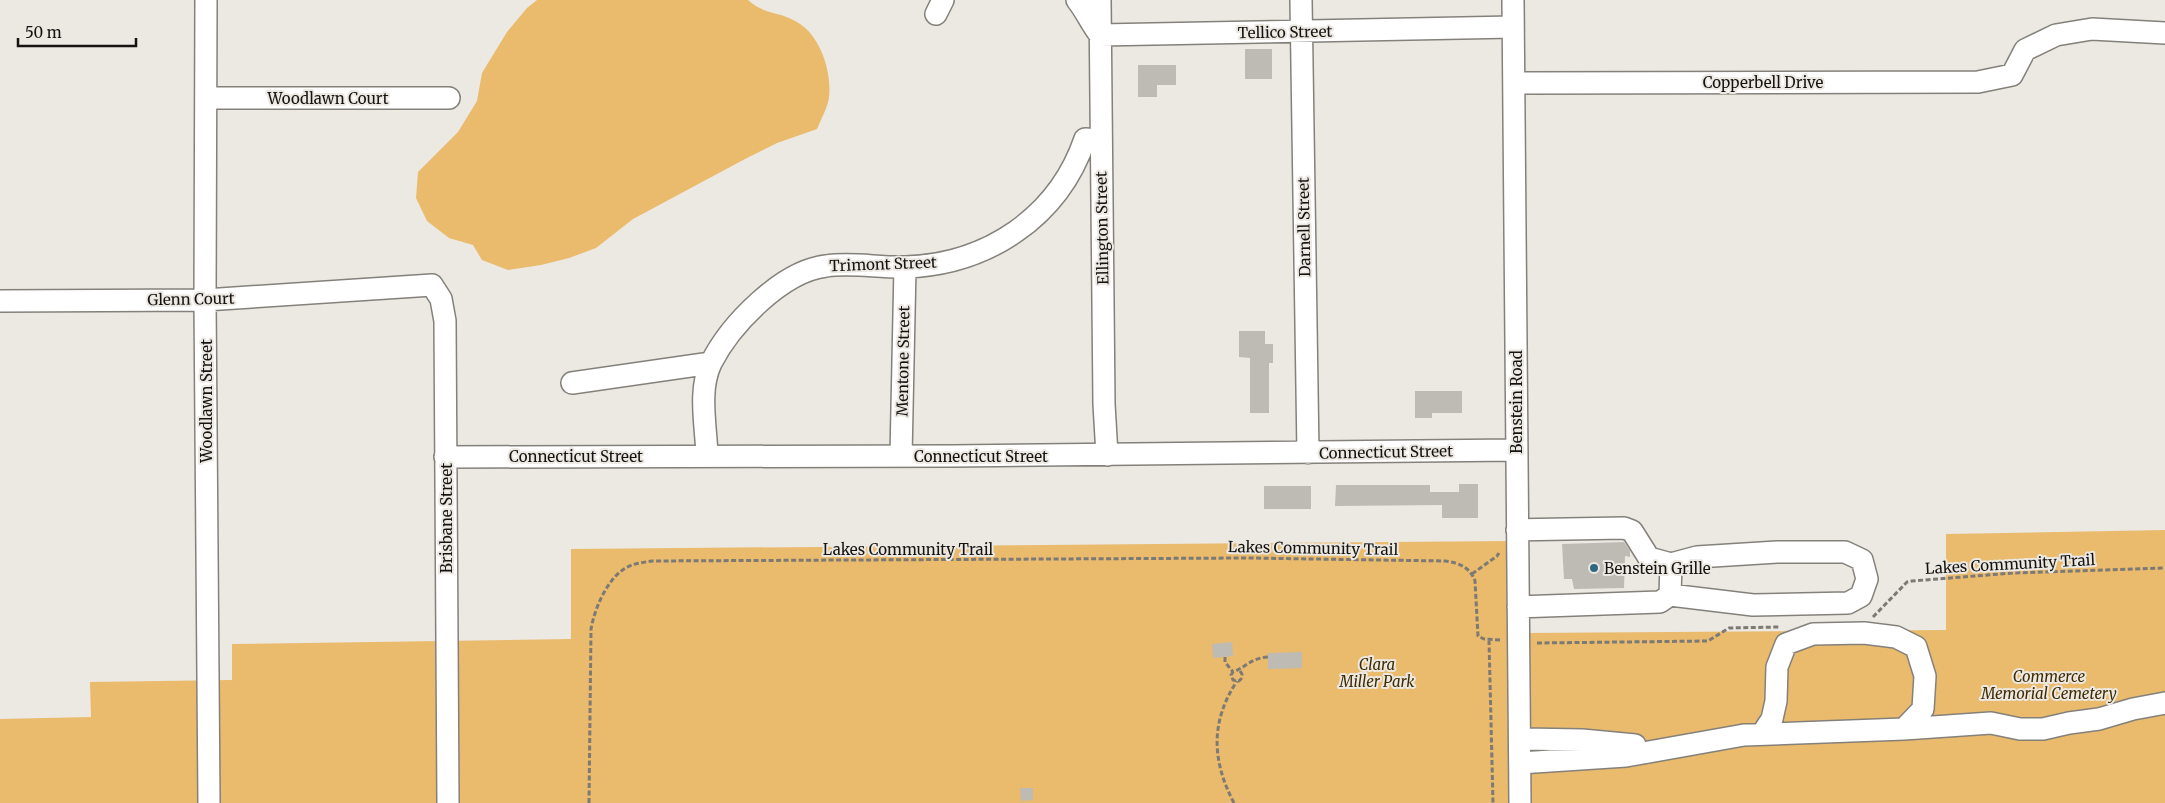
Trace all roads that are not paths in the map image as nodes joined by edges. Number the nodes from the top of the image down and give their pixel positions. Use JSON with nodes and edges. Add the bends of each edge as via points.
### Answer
{"nodes":[{"id":1,"x":206,"y":0,"type":"edge"},
{"id":2,"x":1077,"y":0,"type":"edge"},
{"id":3,"x":1100,"y":0,"type":"edge"},
{"id":4,"x":1301,"y":0,"type":"edge"},
{"id":5,"x":1513,"y":0,"type":"edge"},
{"id":6,"x":1513,"y":27,"type":"junction"},
{"id":7,"x":2163,"y":31,"type":"edge"},
{"id":8,"x":1302,"y":32,"type":"junction"},
{"id":9,"x":1100,"y":35,"type":"junction"},
{"id":10,"x":1514,"y":83,"type":"junction"},
{"id":11,"x":207,"y":98,"type":"junction"},
{"id":12,"x":449,"y":98,"type":"dead end"},
{"id":13,"x":1100,"y":140,"type":"junction"},
{"id":14,"x":906,"y":267,"type":"junction"},
{"id":15,"x":383,"y":289,"type":"joint"},
{"id":16,"x":205,"y":300,"type":"junction"},
{"id":17,"x":0,"y":301,"type":"edge"},
{"id":18,"x":711,"y":363,"type":"junction"},
{"id":19,"x":572,"y":383,"type":"dead end"},
{"id":20,"x":1516,"y":450,"type":"junction"},
{"id":21,"x":1308,"y":453,"type":"junction"},
{"id":22,"x":707,"y":455,"type":"junction"},
{"id":23,"x":1107,"y":455,"type":"junction"},
{"id":24,"x":901,"y":456,"type":"junction"},
{"id":25,"x":445,"y":457,"type":"junction"},
{"id":26,"x":1517,"y":530,"type":"junction"},
{"id":27,"x":1671,"y":564,"type":"junction"},
{"id":28,"x":1670,"y":595,"type":"junction"},
{"id":29,"x":1518,"y":607,"type":"junction"},
{"id":30,"x":2165,"y":703,"type":"edge"},
{"id":31,"x":1904,"y":729,"type":"junction"},
{"id":32,"x":1762,"y":734,"type":"junction"},
{"id":33,"x":1520,"y":739,"type":"junction"},
{"id":34,"x":1660,"y":749,"type":"junction"},
{"id":35,"x":1520,"y":763,"type":"junction"},
{"id":36,"x":209,"y":803,"type":"edge"},
{"id":37,"x":448,"y":803,"type":"edge"},
{"id":38,"x":1520,"y":803,"type":"edge"}],
"edges":[{"from":1,"to":11,"type":"street","name":"Woodlawn Street"},
{"from":2,"to":9,"type":"street"},
{"from":3,"to":9,"type":"street","name":"Ellington Street"},
{"from":4,"to":8,"type":"street","name":"Darnell Street"},
{"from":5,"to":6,"type":"street","name":"Benstein Road"},
{"from":6,"to":8,"type":"street","name":"Tellico Street"},
{"from":6,"to":10,"type":"street","name":"Benstein Road"},
{"from":7,"to":10,"type":"street","name":"Copperbell Drive","via":[[2092,29],[2056,35],[2025,50],[2012,76],[1978,82]]},
{"from":8,"to":9,"type":"street","name":"Tellico Street"},
{"from":8,"to":21,"type":"street","name":"Darnell Street"},
{"from":9,"to":13,"type":"street","name":"Ellington Street"},
{"from":10,"to":20,"type":"street","name":"Benstein Road"},
{"from":11,"to":12,"type":"street","name":"Woodlawn Court"},
{"from":11,"to":16,"type":"street","name":"Woodlawn Street"},
{"from":13,"to":14,"type":"street","name":"Trimont Street","via":[[1085,139],[1079,156],[1053,199],[1022,229],[990,248],[966,256],[942,263]]},
{"from":13,"to":23,"type":"street","name":"Ellington Street"},
{"from":14,"to":18,"type":"street","name":"Trimont Street","via":[[825,266],[798,275],[739,321]]},
{"from":14,"to":24,"type":"street","name":"Mentone Street"},
{"from":15,"to":16,"type":"street","name":"Glenn Court"},
{"from":15,"to":25,"type":"street","name":"Brisbane Street","via":[[432,285],[441,299],[445,321]]},
{"from":16,"to":17,"type":"street","name":"Glenn Court"},
{"from":16,"to":36,"type":"street","name":"Woodlawn Street"},
{"from":18,"to":19,"type":"street"},
{"from":18,"to":22,"type":"street","name":"Trimont Street","via":[[706,374],[704,397]]},
{"from":20,"to":21,"type":"street","name":"Connecticut Street"},
{"from":20,"to":26,"type":"street","name":"Benstein Road"},
{"from":21,"to":23,"type":"street","name":"Connecticut Street"},
{"from":22,"to":24,"type":"street","name":"Connecticut Street"},
{"from":22,"to":25,"type":"street","name":"Connecticut Street"},
{"from":23,"to":24,"type":"street","name":"Connecticut Street"},
{"from":25,"to":37,"type":"street","name":"Brisbane Street"},
{"from":26,"to":27,"type":"street","via":[[1624,528],[1632,531],[1649,558]]},
{"from":26,"to":29,"type":"street","name":"Benstein Road"},
{"from":27,"to":28,"type":"street"},
{"from":27,"to":28,"type":"street","via":[[1697,557],[1845,552],[1862,560],[1867,579],[1861,596],[1848,604],[1753,605]]},
{"from":28,"to":29,"type":"street","via":[[1660,602]]},
{"from":29,"to":33,"type":"street","name":"Benstein Road"},
{"from":30,"to":31,"type":"street","via":[[2042,729],[2020,729],[1991,723]]},
{"from":31,"to":32,"type":"street"},
{"from":31,"to":32,"type":"street","via":[[1923,709],[1925,676],[1916,647],[1896,637],[1864,632],[1813,634],[1786,644],[1777,667],[1772,720]]},
{"from":32,"to":34,"type":"street"},
{"from":33,"to":34,"type":"street","via":[[1582,740]]},
{"from":33,"to":35,"type":"street","name":"Benstein Road"},
{"from":34,"to":35,"type":"street","via":[[1626,756]]},
{"from":35,"to":38,"type":"street","name":"Benstein Road"}]}
